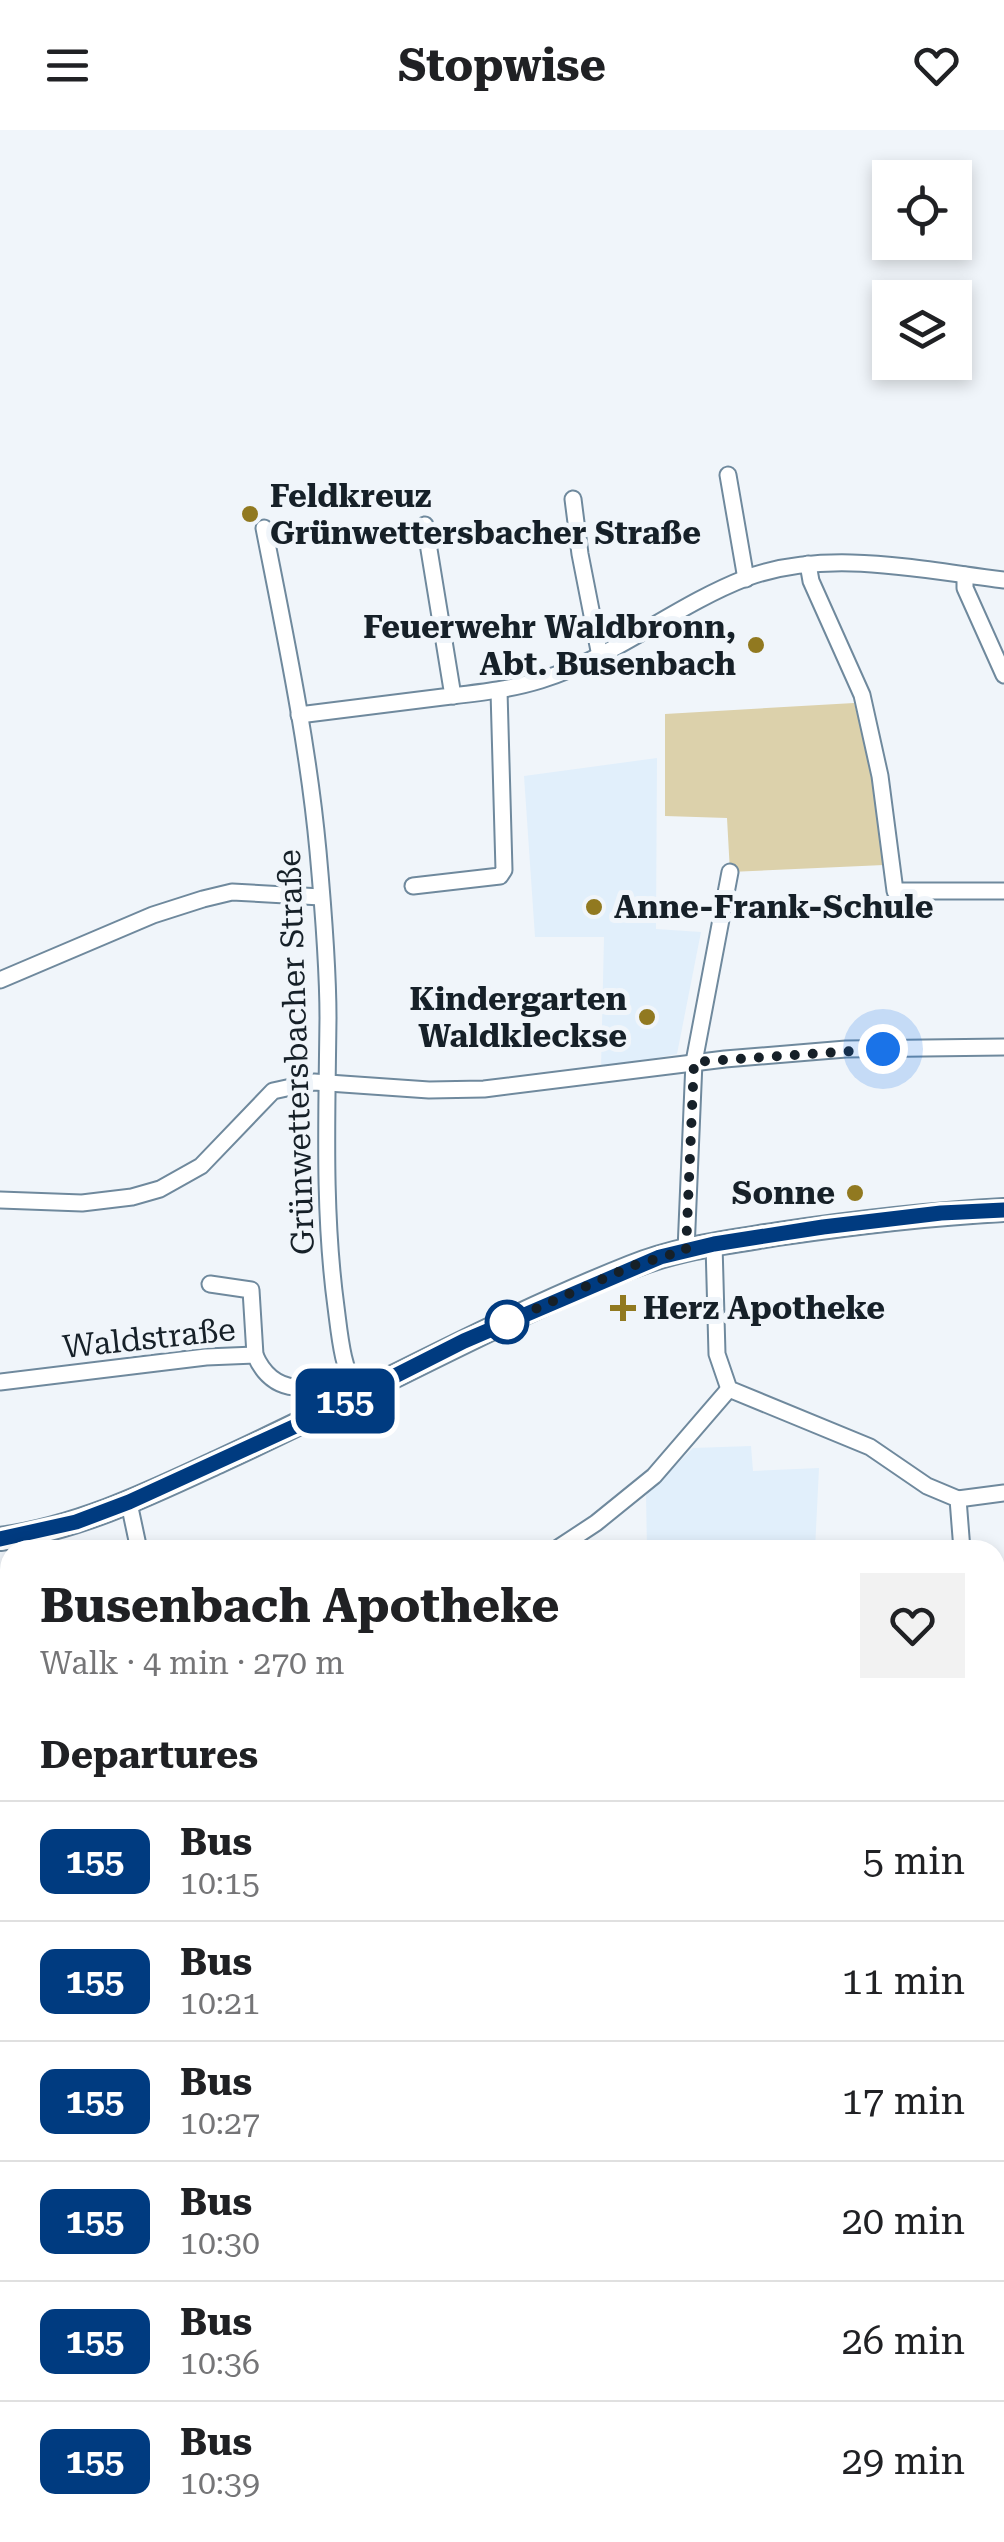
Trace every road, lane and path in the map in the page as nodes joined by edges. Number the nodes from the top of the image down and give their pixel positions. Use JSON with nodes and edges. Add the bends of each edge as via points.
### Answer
{"nodes":[{"id":1,"x":728,"y":475,"type":"dead end"},
{"id":2,"x":573,"y":499,"type":"dead end"},
{"id":3,"x":425,"y":525,"type":"dead end"},
{"id":4,"x":264,"y":528,"type":"dead end"},
{"id":5,"x":808,"y":564,"type":"junction"},
{"id":6,"x":966,"y":575,"type":"junction"},
{"id":7,"x":746,"y":578,"type":"junction"},
{"id":8,"x":1004,"y":580,"type":"edge"},
{"id":9,"x":600,"y":656,"type":"junction"},
{"id":10,"x":1004,"y":674,"type":"edge"},
{"id":11,"x":499,"y":691,"type":"junction"},
{"id":12,"x":453,"y":696,"type":"junction"},
{"id":13,"x":299,"y":716,"type":"junction"},
{"id":14,"x":730,"y":872,"type":"dead end"},
{"id":15,"x":413,"y":886,"type":"dead end"},
{"id":16,"x":1004,"y":890,"type":"edge"},
{"id":17,"x":320,"y":897,"type":"junction"},
{"id":18,"x":0,"y":980,"type":"edge"},
{"id":19,"x":1004,"y":1047,"type":"edge"},
{"id":20,"x":694,"y":1062,"type":"junction"},
{"id":21,"x":326,"y":1082,"type":"junction"},
{"id":22,"x":0,"y":1200,"type":"edge"},
{"id":23,"x":1004,"y":1210,"type":"edge"},
{"id":24,"x":714,"y":1244,"type":"junction"},
{"id":25,"x":686,"y":1250,"type":"junction"},
{"id":26,"x":210,"y":1284,"type":"dead end"},
{"id":27,"x":255,"y":1355,"type":"junction"},
{"id":28,"x":0,"y":1382,"type":"edge"},
{"id":29,"x":353,"y":1386,"type":"junction"},
{"id":30,"x":729,"y":1389,"type":"junction"},
{"id":31,"x":1004,"y":1493,"type":"edge"},
{"id":32,"x":958,"y":1499,"type":"junction"},
{"id":33,"x":129,"y":1502,"type":"junction"},
{"id":34,"x":0,"y":1539,"type":"edge"},
{"id":35,"x":137,"y":1540,"type":"edge"},
{"id":36,"x":570,"y":1540,"type":"edge"},
{"id":37,"x":961,"y":1540,"type":"edge"}],
"edges":[{"from":1,"to":7,"type":"street"},
{"from":2,"to":9,"type":"street"},
{"from":3,"to":12,"type":"street"},
{"from":4,"to":13,"type":"street","name":"Grünwettersbacher Straße"},
{"from":5,"to":6,"type":"street"},
{"from":5,"to":7,"type":"street"},
{"from":5,"to":16,"type":"street","via":[[862,696],[895,891]]},
{"from":6,"to":8,"type":"street"},
{"from":6,"to":10,"type":"street","via":[[965,588]]},
{"from":7,"to":9,"type":"street"},
{"from":9,"to":11,"type":"street"},
{"from":11,"to":12,"type":"street"},
{"from":11,"to":15,"type":"street","via":[[504,870],[500,876]]},
{"from":12,"to":13,"type":"street"},
{"from":13,"to":17,"type":"street","name":"Grünwettersbacher Straße"},
{"from":14,"to":20,"type":"street"},
{"from":17,"to":18,"type":"street","via":[[232,892],[203,898]]},
{"from":17,"to":21,"type":"street","name":"Grünwettersbacher Straße"},
{"from":19,"to":20,"type":"street"},
{"from":20,"to":21,"type":"street","via":[[484,1089]]},
{"from":20,"to":25,"type":"street"},
{"from":21,"to":22,"type":"street","via":[[273,1091],[201,1166],[160,1189],[82,1203]]},
{"from":21,"to":29,"type":"street","name":"Grünwettersbacher Straße","via":[[330,1266]]},
{"from":23,"to":24,"type":"main road"},
{"from":24,"to":25,"type":"main road"},
{"from":24,"to":30,"type":"street","via":[[717,1354]]},
{"from":25,"to":29,"type":"main road","via":[[632,1266]]},
{"from":26,"to":27,"type":"street","via":[[251,1290]]},
{"from":27,"to":28,"type":"street","name":"Waldstraße"},
{"from":27,"to":29,"type":"street","name":"Waldstraße","via":[[262,1370],[284,1385]]},
{"from":29,"to":33,"type":"main road"},
{"from":30,"to":32,"type":"street","via":[[870,1447]]},
{"from":30,"to":36,"type":"street","via":[[654,1476]]},
{"from":31,"to":32,"type":"street"},
{"from":32,"to":37,"type":"street"},
{"from":33,"to":34,"type":"main road"},
{"from":33,"to":35,"type":"street"}]}
